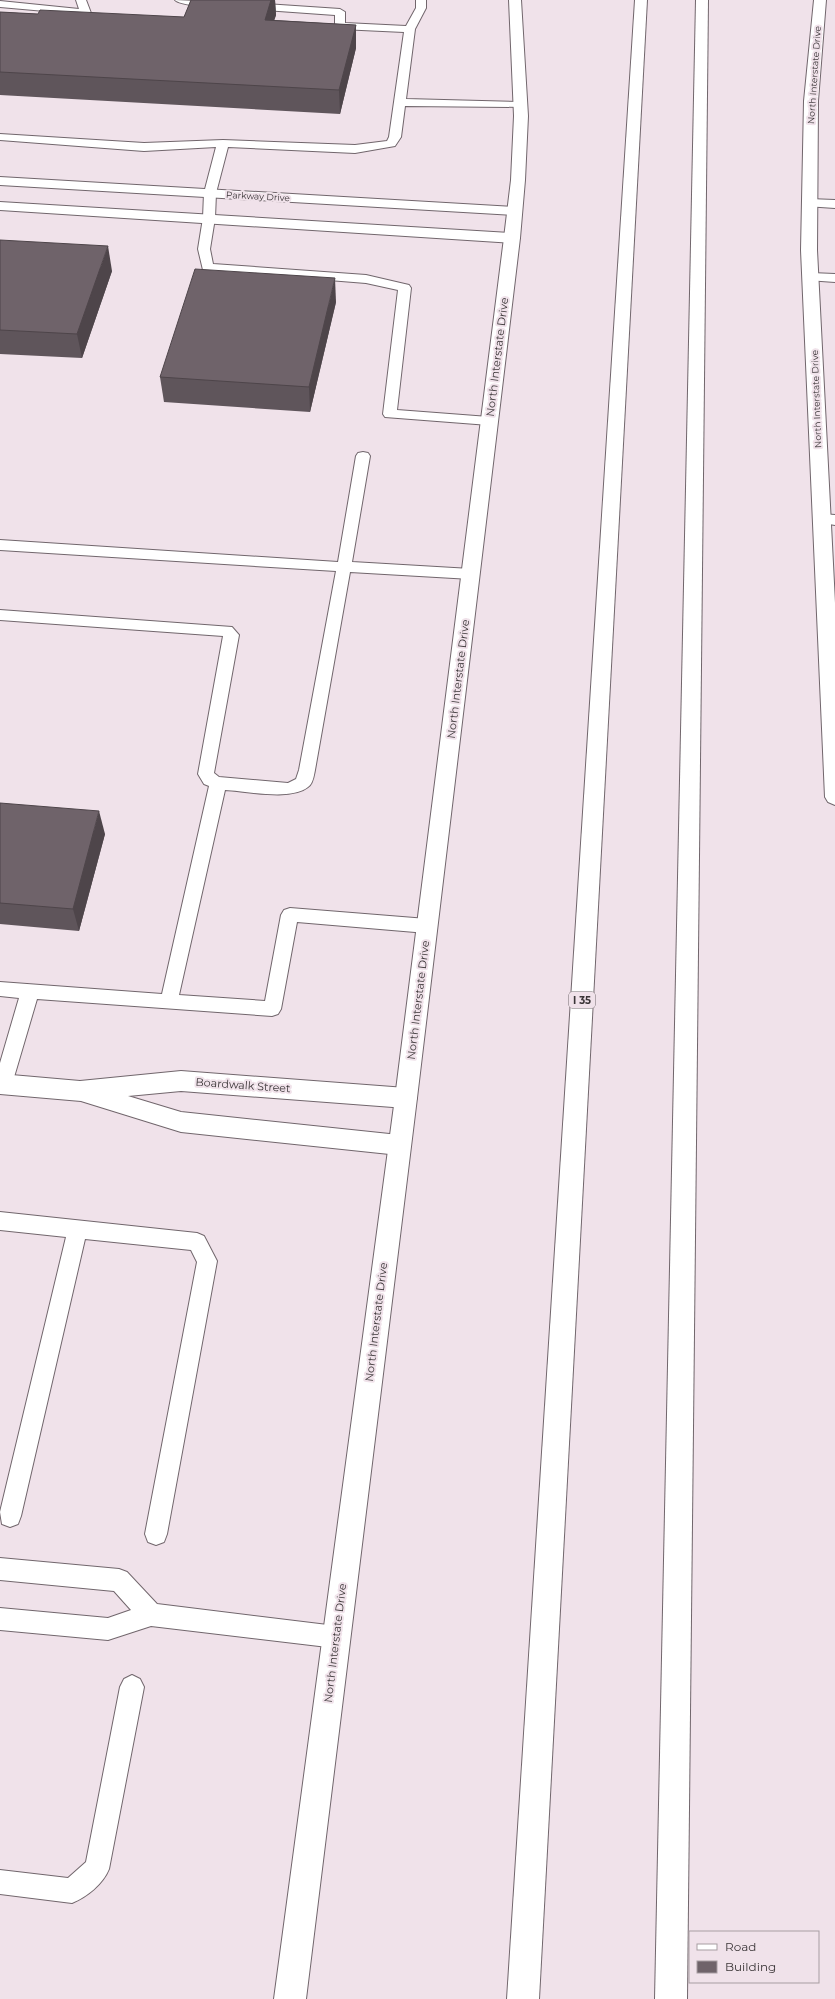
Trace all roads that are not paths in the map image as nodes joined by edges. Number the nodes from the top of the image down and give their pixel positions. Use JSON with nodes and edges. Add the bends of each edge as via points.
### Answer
{"nodes":[{"id":1,"x":81,"y":0,"type":"edge"},
{"id":2,"x":180,"y":0,"type":"edge"},
{"id":3,"x":421,"y":0,"type":"edge"},
{"id":4,"x":515,"y":0,"type":"edge"},
{"id":5,"x":641,"y":0,"type":"edge"},
{"id":6,"x":702,"y":0,"type":"edge"},
{"id":7,"x":820,"y":0,"type":"edge"},
{"id":8,"x":0,"y":3,"type":"edge"},
{"id":9,"x":222,"y":4,"type":"edge"},
{"id":10,"x":238,"y":5,"type":"edge"},
{"id":11,"x":410,"y":29,"type":"junction"},
{"id":12,"x":400,"y":102,"type":"junction"},
{"id":13,"x":521,"y":105,"type":"junction"},
{"id":14,"x":0,"y":137,"type":"edge"},
{"id":15,"x":223,"y":143,"type":"junction"},
{"id":16,"x":0,"y":181,"type":"edge"},
{"id":17,"x":210,"y":193,"type":"junction"},
{"id":18,"x":809,"y":203,"type":"junction"},
{"id":19,"x":835,"y":204,"type":"edge"},
{"id":20,"x":0,"y":206,"type":"edge"},
{"id":21,"x":515,"y":211,"type":"junction"},
{"id":22,"x":210,"y":218,"type":"junction"},
{"id":23,"x":512,"y":238,"type":"junction"},
{"id":24,"x":811,"y":277,"type":"junction"},
{"id":25,"x":835,"y":278,"type":"edge"},
{"id":26,"x":490,"y":421,"type":"junction"},
{"id":27,"x":363,"y":456,"type":"dead end"},
{"id":28,"x":828,"y":520,"type":"edge"},
{"id":29,"x":0,"y":545,"type":"edge"},
{"id":30,"x":344,"y":567,"type":"junction"},
{"id":31,"x":471,"y":574,"type":"junction"},
{"id":32,"x":0,"y":615,"type":"edge"},
{"id":33,"x":834,"y":778,"type":"edge"},
{"id":34,"x":218,"y":783,"type":"junction"},
{"id":35,"x":835,"y":797,"type":"edge"},
{"id":36,"x":427,"y":926,"type":"junction"},
{"id":37,"x":0,"y":989,"type":"edge"},
{"id":38,"x":30,"y":991,"type":"junction"},
{"id":39,"x":169,"y":1001,"type":"junction"},
{"id":40,"x":1,"y":1084,"type":"edge"},
{"id":41,"x":80,"y":1091,"type":"junction"},
{"id":42,"x":406,"y":1098,"type":"junction"},
{"id":43,"x":399,"y":1145,"type":"junction"},
{"id":44,"x":0,"y":1221,"type":"edge"},
{"id":45,"x":77,"y":1230,"type":"junction"},
{"id":46,"x":10,"y":1516,"type":"dead end"},
{"id":47,"x":156,"y":1534,"type":"dead end"},
{"id":48,"x":0,"y":1569,"type":"edge"},
{"id":49,"x":151,"y":1615,"type":"junction"},
{"id":50,"x":0,"y":1619,"type":"edge"},
{"id":51,"x":336,"y":1637,"type":"junction"},
{"id":52,"x":132,"y":1687,"type":"dead end"},
{"id":53,"x":0,"y":1882,"type":"edge"},
{"id":54,"x":290,"y":1999,"type":"edge"},
{"id":55,"x":523,"y":1999,"type":"edge"},
{"id":56,"x":671,"y":1999,"type":"edge"}],
"edges":[{"from":1,"to":8,"type":"lane","via":[[86,13]]},
{"from":2,"to":9,"type":"lane"},
{"from":3,"to":11,"type":"lane","via":[[421,8]]},
{"from":4,"to":13,"type":"main road","name":"North Interstate Drive"},
{"from":5,"to":55,"type":"main road","number":"I 35"},
{"from":6,"to":56,"type":"main road"},
{"from":7,"to":18,"type":"main road","name":"North Interstate Drive","via":[[811,101]]},
{"from":10,"to":11,"type":"lane","via":[[340,12],[340,26]]},
{"from":11,"to":12,"type":"lane"},
{"from":12,"to":13,"type":"lane"},
{"from":12,"to":15,"type":"lane","via":[[395,137],[391,144],[355,148]]},
{"from":13,"to":21,"type":"main road","name":"North Interstate Drive"},
{"from":14,"to":15,"type":"lane","via":[[144,147]]},
{"from":15,"to":17,"type":"lane"},
{"from":16,"to":17,"type":"main road","name":"Parkway Drive"},
{"from":17,"to":21,"type":"main road","name":"Parkway Drive"},
{"from":17,"to":22,"type":"lane"},
{"from":18,"to":19,"type":"lane"},
{"from":18,"to":24,"type":"main road","name":"North Interstate Drive"},
{"from":20,"to":22,"type":"main road"},
{"from":21,"to":23,"type":"main road","name":"North Interstate Drive"},
{"from":22,"to":23,"type":"main road"},
{"from":22,"to":26,"type":"lane","via":[[204,249],[207,267],[366,279],[405,288],[390,414]]},
{"from":23,"to":26,"type":"main road","name":"North Interstate Drive"},
{"from":24,"to":25,"type":"lane"},
{"from":24,"to":28,"type":"main road","name":"North Interstate Drive"},
{"from":26,"to":31,"type":"main road","name":"North Interstate Drive"},
{"from":27,"to":30,"type":"lane"},
{"from":28,"to":33,"type":"main road","name":"North Interstate Drive"},
{"from":29,"to":30,"type":"lane"},
{"from":30,"to":31,"type":"lane"},
{"from":30,"to":34,"type":"lane","via":[[303,783],[289,789]]},
{"from":31,"to":36,"type":"main road","name":"North Interstate Drive"},
{"from":32,"to":34,"type":"lane","via":[[227,630],[231,635],[206,774],[210,780]]},
{"from":33,"to":35,"type":"main road","name":"North Interstate Drive"},
{"from":34,"to":39,"type":"lane"},
{"from":36,"to":39,"type":"lane","via":[[290,915],[272,1009]]},
{"from":36,"to":42,"type":"main road","name":"North Interstate Drive"},
{"from":37,"to":38,"type":"lane"},
{"from":38,"to":39,"type":"lane"},
{"from":38,"to":40,"type":"lane"},
{"from":40,"to":41,"type":"main road","name":"Boardwalk Street"},
{"from":41,"to":42,"type":"main road","name":"Boardwalk Street","via":[[181,1081]]},
{"from":41,"to":43,"type":"main road","name":"Boardwalk Street","via":[[181,1122]]},
{"from":42,"to":43,"type":"main road","name":"North Interstate Drive"},
{"from":43,"to":51,"type":"main road","name":"North Interstate Drive"},
{"from":44,"to":45,"type":"lane"},
{"from":45,"to":46,"type":"lane"},
{"from":45,"to":47,"type":"lane","via":[[197,1242],[208,1261]]},
{"from":48,"to":49,"type":"lane","via":[[120,1580]]},
{"from":49,"to":50,"type":"lane","via":[[108,1629]]},
{"from":49,"to":51,"type":"lane"},
{"from":51,"to":54,"type":"main road","name":"North Interstate Drive"},
{"from":52,"to":53,"type":"lane","via":[[96,1870],[72,1891]]}]}
